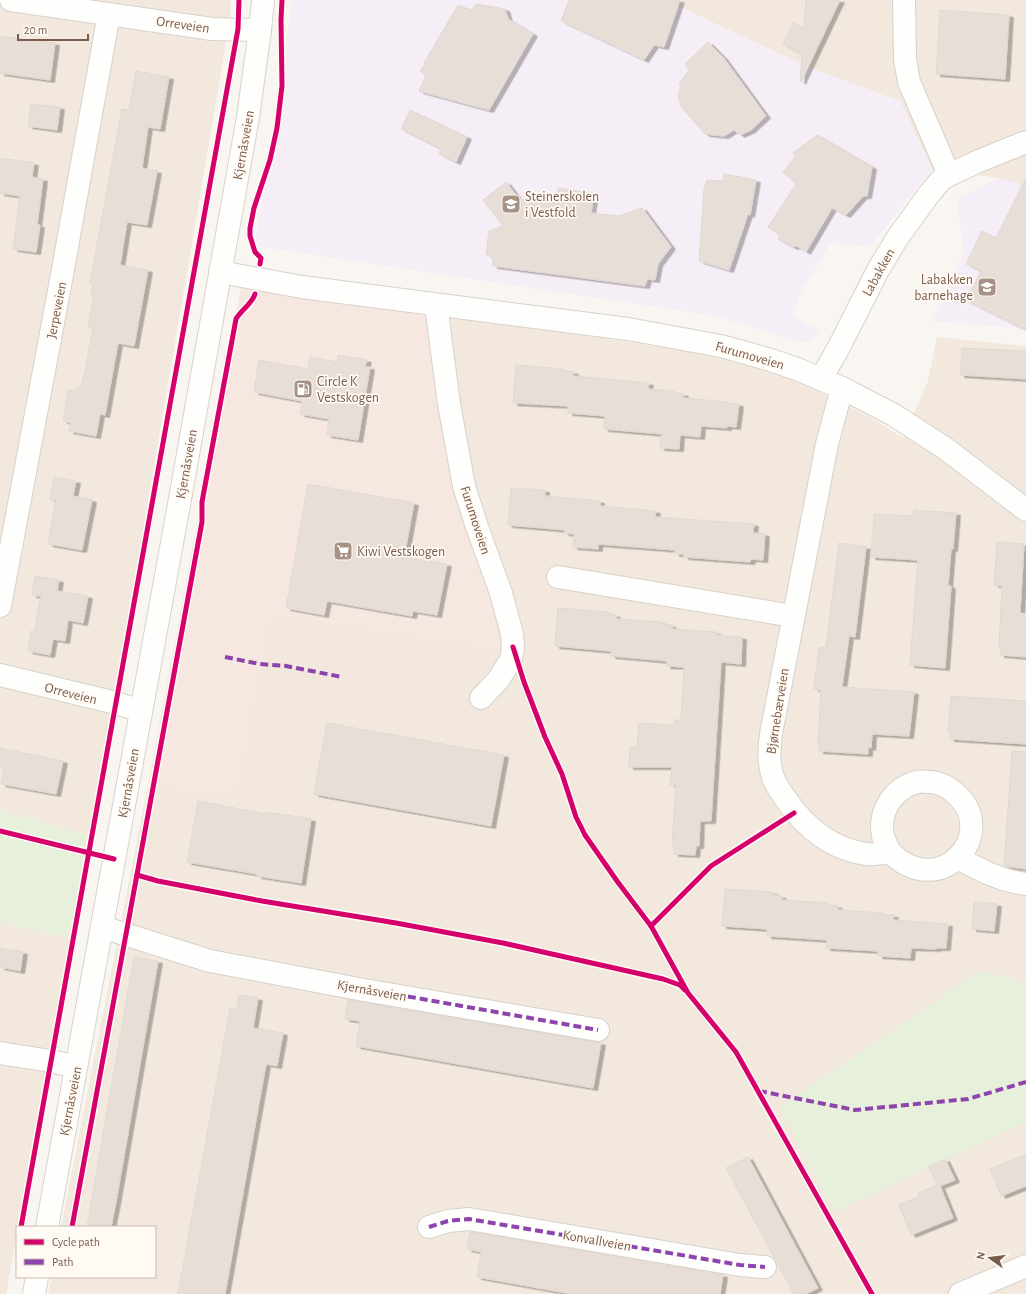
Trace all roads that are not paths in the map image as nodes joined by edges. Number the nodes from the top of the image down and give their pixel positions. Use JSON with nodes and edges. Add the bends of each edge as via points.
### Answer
{"nodes":[{"id":1,"x":11,"y":0,"type":"edge"},
{"id":2,"x":263,"y":0,"type":"edge"},
{"id":3,"x":904,"y":0,"type":"edge"},
{"id":4,"x":108,"y":14,"type":"junction"},
{"id":5,"x":260,"y":30,"type":"junction"},
{"id":6,"x":1026,"y":142,"type":"edge"},
{"id":7,"x":949,"y":174,"type":"junction"},
{"id":8,"x":220,"y":272,"type":"junction"},
{"id":9,"x":436,"y":305,"type":"junction"},
{"id":10,"x":821,"y":379,"type":"junction"},
{"id":11,"x":842,"y":388,"type":"junction"},
{"id":12,"x":1026,"y":510,"type":"edge"},
{"id":13,"x":558,"y":577,"type":"dead end"},
{"id":14,"x":0,"y":606,"type":"edge"},
{"id":15,"x":794,"y":616,"type":"junction"},
{"id":16,"x":0,"y":675,"type":"edge"},
{"id":17,"x":481,"y":698,"type":"dead end"},
{"id":18,"x":141,"y":711,"type":"junction"},
{"id":19,"x":890,"y":852,"type":"junction"},
{"id":20,"x":958,"y":858,"type":"junction"},
{"id":21,"x":1026,"y":884,"type":"edge"},
{"id":22,"x":102,"y":927,"type":"junction"},
{"id":23,"x":598,"y":1030,"type":"dead end"},
{"id":24,"x":0,"y":1053,"type":"edge"},
{"id":25,"x":76,"y":1068,"type":"junction"},
{"id":26,"x":46,"y":1226,"type":"edge"},
{"id":27,"x":429,"y":1228,"type":"dead end"},
{"id":28,"x":1026,"y":1266,"type":"edge"},
{"id":29,"x":765,"y":1268,"type":"dead end"},
{"id":30,"x":37,"y":1278,"type":"edge"},
{"id":31,"x":34,"y":1294,"type":"edge"},
{"id":32,"x":960,"y":1294,"type":"edge"}],
"edges":[{"from":1,"to":4,"type":"street","name":"Orreveien"},
{"from":2,"to":5,"type":"street","name":"Kjernåsveien"},
{"from":3,"to":7,"type":"street","via":[[908,82]]},
{"from":4,"to":5,"type":"street","name":"Orreveien","via":[[212,29]]},
{"from":4,"to":14,"type":"street","name":"Jerpeveien","via":[[62,280]]},
{"from":5,"to":8,"type":"street","name":"Kjernåsveien","via":[[248,117]]},
{"from":6,"to":7,"type":"street","name":"Labakken"},
{"from":7,"to":10,"type":"street","name":"Labakken","via":[[930,193],[898,237]]},
{"from":8,"to":9,"type":"street","name":"Furumoveien","via":[[302,287]]},
{"from":8,"to":18,"type":"street","name":"Kjernåsveien"},
{"from":9,"to":10,"type":"street","name":"Furumoveien","via":[[628,329],[721,346],[778,362]]},
{"from":9,"to":17,"type":"street","name":"Furumoveien","via":[[449,404],[464,486],[501,593],[512,634],[511,660],[498,680]]},
{"from":10,"to":11,"type":"street","name":"Furumoveien"},
{"from":11,"to":12,"type":"street","name":"Furumoveien","via":[[894,415],[946,449]]},
{"from":11,"to":15,"type":"street","name":"Bjørnebærveien","via":[[827,444]]},
{"from":13,"to":15,"type":"street"},
{"from":15,"to":19,"type":"street","name":"Bjørnebærveien","via":[[771,734],[769,755],[772,774],[794,813],[812,831],[843,848],[866,854]]},
{"from":16,"to":18,"type":"street","name":"Orreveien"},
{"from":18,"to":22,"type":"street","name":"Kjernåsveien"},
{"from":19,"to":20,"type":"street","via":[[910,868],[923,871],[948,866]]},
{"from":19,"to":20,"type":"street","via":[[883,836],[882,818],[889,802],[901,789],[917,782],[935,782],[951,789],[964,801],[969,812],[970,837]]},
{"from":20,"to":21,"type":"street","via":[[989,874]]},
{"from":22,"to":23,"type":"street","name":"Kjernåsveien","via":[[210,961]]},
{"from":22,"to":25,"type":"street","name":"Kjernåsveien"},
{"from":24,"to":25,"type":"street","via":[[51,1061]]},
{"from":25,"to":26,"type":"street","name":"Kjernåsveien"},
{"from":27,"to":29,"type":"street","name":"Konvallveien","via":[[448,1221],[469,1219]]},
{"from":28,"to":32,"type":"street"},
{"from":30,"to":31,"type":"street"}]}
